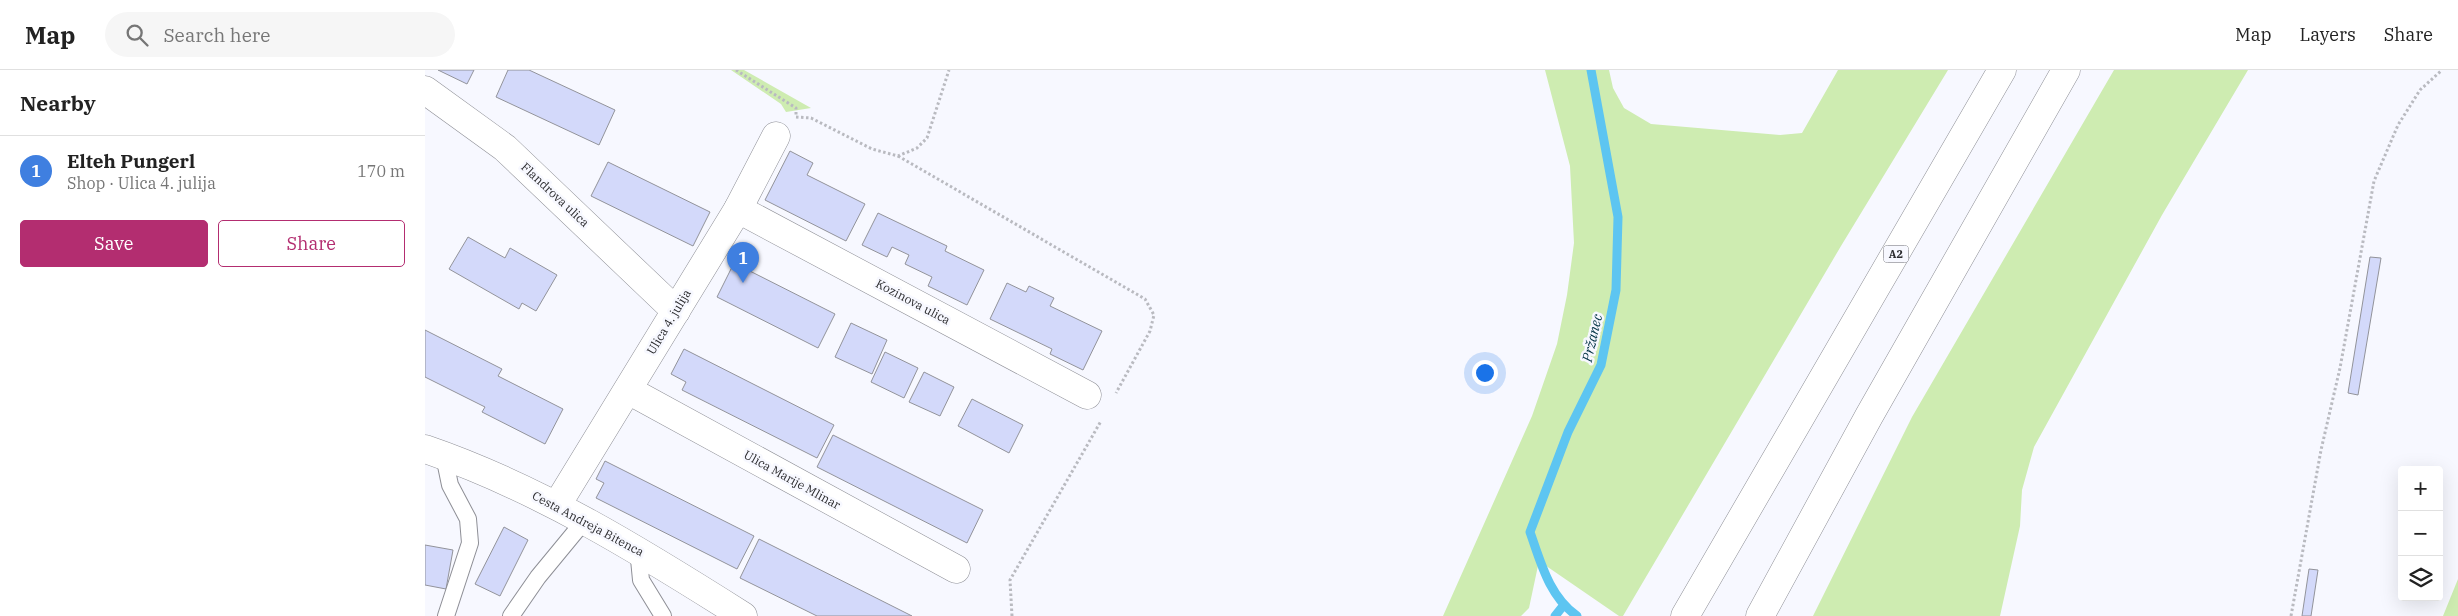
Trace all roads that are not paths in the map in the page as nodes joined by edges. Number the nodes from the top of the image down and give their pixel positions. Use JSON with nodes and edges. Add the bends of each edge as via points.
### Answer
{"nodes":[{"id":1,"x":2002,"y":70,"type":"edge"},
{"id":2,"x":2066,"y":70,"type":"edge"},
{"id":3,"x":425,"y":90,"type":"edge"},
{"id":4,"x":777,"y":136,"type":"road end"},
{"id":5,"x":738,"y":208,"type":"junction"},
{"id":6,"x":676,"y":311,"type":"junction"},
{"id":7,"x":629,"y":390,"type":"junction"},
{"id":8,"x":1087,"y":395,"type":"dead end"},
{"id":9,"x":435,"y":452,"type":"edge"},
{"id":10,"x":557,"y":505,"type":"junction"},
{"id":11,"x":585,"y":520,"type":"junction"},
{"id":12,"x":638,"y":549,"type":"junction"},
{"id":13,"x":956,"y":569,"type":"dead end"},
{"id":14,"x":446,"y":616,"type":"edge"},
{"id":15,"x":511,"y":616,"type":"edge"},
{"id":16,"x":663,"y":616,"type":"edge"},
{"id":17,"x":743,"y":616,"type":"edge"},
{"id":18,"x":1685,"y":616,"type":"edge"},
{"id":19,"x":1760,"y":616,"type":"edge"}],
"edges":[{"from":1,"to":18,"type":"main road","number":"A2"},
{"from":2,"to":19,"type":"main road","via":[[1879,398]]},
{"from":3,"to":6,"type":"main road","name":"Flandrova ulica","via":[[505,148]]},
{"from":4,"to":5,"type":"main road","name":"Ulica 4. julija"},
{"from":5,"to":6,"type":"main road","name":"Ulica 4. julija"},
{"from":5,"to":8,"type":"main road","name":"Kozinova ulica"},
{"from":6,"to":7,"type":"main road","name":"Ulica 4. julija"},
{"from":7,"to":10,"type":"main road","name":"Ulica 4. julija"},
{"from":7,"to":13,"type":"main road","name":"Ulica Marije Mlinar"},
{"from":9,"to":10,"type":"main road","name":"Cesta Andreja Bitenca"},
{"from":9,"to":14,"type":"lane","via":[[468,519],[470,543]]},
{"from":10,"to":11,"type":"main road","name":"Cesta Andreja Bitenca"},
{"from":11,"to":12,"type":"main road","name":"Cesta Andreja Bitenca"},
{"from":11,"to":15,"type":"lane"},
{"from":12,"to":16,"type":"lane","via":[[641,580]]},
{"from":12,"to":17,"type":"main road","name":"Cesta Andreja Bitenca"}]}
